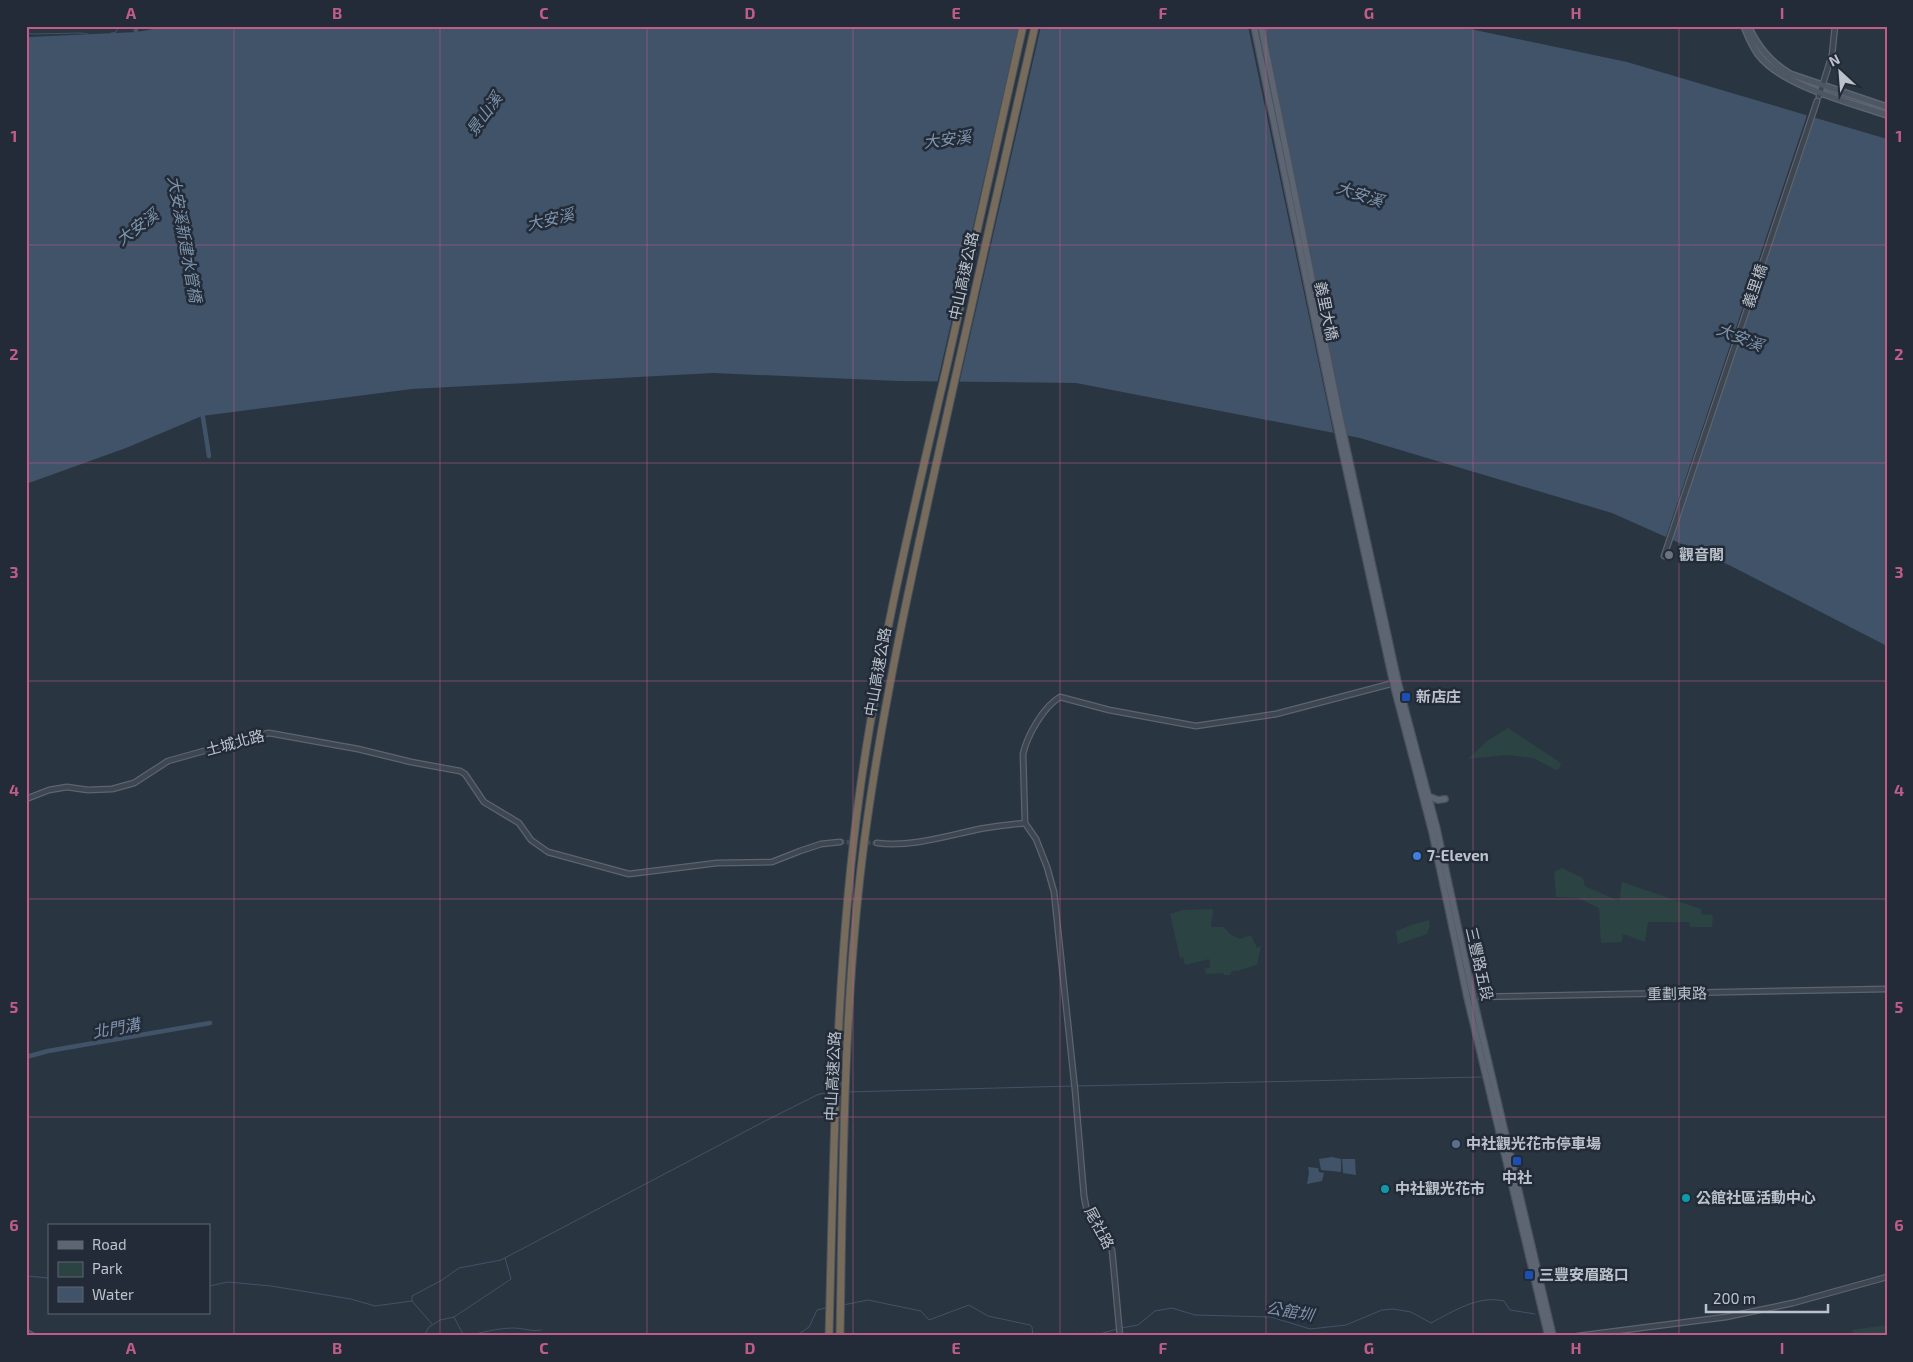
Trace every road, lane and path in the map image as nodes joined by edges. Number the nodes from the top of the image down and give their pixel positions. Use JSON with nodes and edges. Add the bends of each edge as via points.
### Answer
{"nodes":[{"id":1,"x":1024,"y":26,"type":"edge"},
{"id":2,"x":1035,"y":26,"type":"edge"},
{"id":3,"x":1254,"y":26,"type":"edge"},
{"id":4,"x":1261,"y":26,"type":"edge"},
{"id":5,"x":1744,"y":26,"type":"edge"},
{"id":6,"x":1748,"y":26,"type":"edge"},
{"id":7,"x":1835,"y":26,"type":"edge"},
{"id":8,"x":1823,"y":85,"type":"junction"},
{"id":9,"x":1819,"y":96,"type":"junction"},
{"id":10,"x":1887,"y":107,"type":"edge"},
{"id":11,"x":1887,"y":115,"type":"edge"},
{"id":12,"x":1664,"y":556,"type":"dead end"},
{"id":13,"x":1377,"y":599,"type":"junction"},
{"id":14,"x":1395,"y":682,"type":"junction"},
{"id":15,"x":1428,"y":795,"type":"junction"},
{"id":16,"x":26,"y":799,"type":"edge"},
{"id":17,"x":1445,"y":799,"type":"dead end"},
{"id":18,"x":1025,"y":823,"type":"junction"},
{"id":19,"x":840,"y":842,"type":"tunnel mouth"},
{"id":20,"x":877,"y":843,"type":"tunnel mouth"},
{"id":21,"x":1887,"y":989,"type":"edge"},
{"id":22,"x":1470,"y":997,"type":"junction"},
{"id":23,"x":1887,"y":1277,"type":"edge"},
{"id":24,"x":26,"y":1332,"type":"edge"},
{"id":25,"x":33,"y":1336,"type":"edge"},
{"id":26,"x":830,"y":1336,"type":"edge"},
{"id":27,"x":840,"y":1336,"type":"edge"},
{"id":28,"x":1120,"y":1336,"type":"edge"},
{"id":29,"x":1548,"y":1336,"type":"edge"},
{"id":30,"x":1553,"y":1336,"type":"edge"},
{"id":31,"x":1578,"y":1336,"type":"edge"}],
"edges":[{"from":1,"to":26,"type":"highway","name":"中山高速公路","via":[[936,414],[877,689],[861,781],[843,940],[837,1040]]},
{"from":2,"to":27,"type":"highway","name":"中山高速公路","via":[[900,626],[876,760],[856,929],[848,1048]]},
{"from":3,"to":13,"type":"main road","name":"義里大橋","via":[[1334,414]]},
{"from":4,"to":13,"type":"main road","name":"義里大橋"},
{"from":5,"to":9,"type":"main road","via":[[1758,54],[1767,63]]},
{"from":6,"to":8,"type":"main road","via":[[1761,50],[1780,68]]},
{"from":7,"to":8,"type":"street","name":"義里橋","via":[[1832,55]]},
{"from":8,"to":9,"type":"street","name":"義里橋"},
{"from":8,"to":10,"type":"main road"},
{"from":9,"to":11,"type":"main road"},
{"from":9,"to":12,"type":"street","name":"義里橋"},
{"from":13,"to":14,"type":"main road","name":"三豐路五段"},
{"from":14,"to":15,"type":"main road","name":"三豐路五段"},
{"from":14,"to":18,"type":"street","via":[[1276,714],[1196,726],[1060,697],[1053,702],[1025,744]]},
{"from":14,"to":22,"type":"main road","name":"三豐路五段"},
{"from":15,"to":17,"type":"main road","via":[[1434,799]]},
{"from":15,"to":22,"type":"main road","name":"三豐路五段"},
{"from":16,"to":19,"type":"street","name":"土城北路","via":[[67,787],[112,789],[134,783],[168,761],[233,740],[269,733],[462,772],[484,802],[519,823],[528,837],[542,849],[621,873],[717,863],[772,862],[821,844]]},
{"from":18,"to":20,"type":"street","via":[[988,827],[911,844]]},
{"from":18,"to":28,"type":"street","name":"尾社路","via":[[1036,839],[1054,892],[1084,1196],[1087,1212],[1112,1250]]},
{"from":21,"to":22,"type":"street","name":"重劃東路"},
{"from":22,"to":29,"type":"main road","name":"三豐路五段"},
{"from":22,"to":30,"type":"main road","name":"三豐路五段"},
{"from":23,"to":31,"type":"street","via":[[1793,1303],[1726,1317]]},
{"from":24,"to":25,"type":"street"}]}
